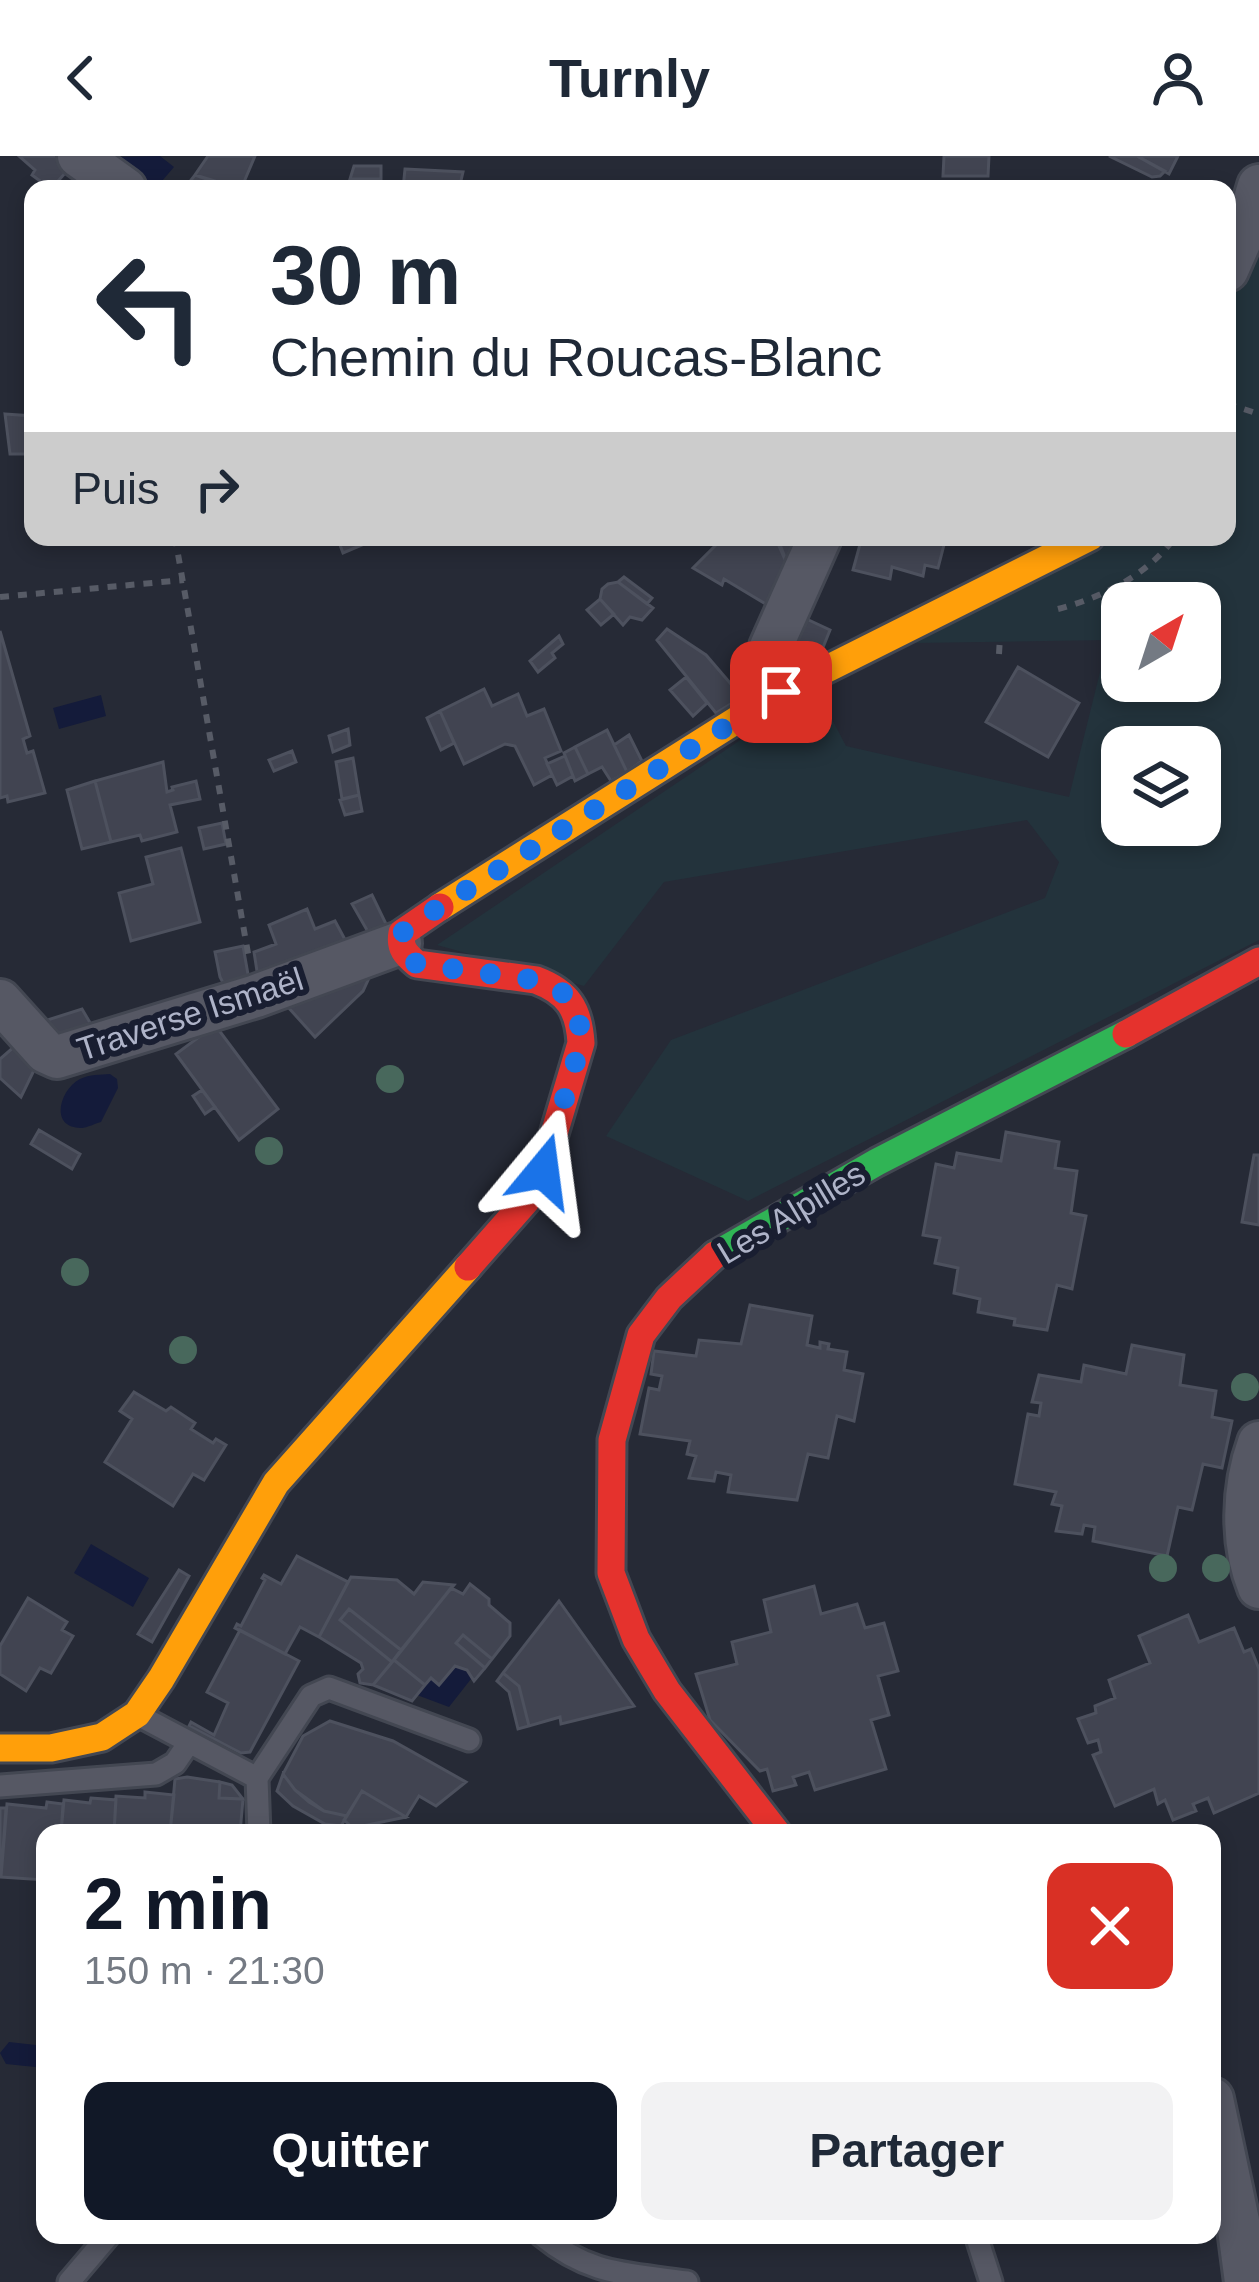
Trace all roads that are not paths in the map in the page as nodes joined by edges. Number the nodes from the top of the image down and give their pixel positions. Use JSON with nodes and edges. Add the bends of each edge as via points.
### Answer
{"nodes":[{"id":1,"x":79,"y":156,"type":"edge"},
{"id":2,"x":112,"y":180,"type":"edge"},
{"id":3,"x":1259,"y":186,"type":"edge"},
{"id":4,"x":1236,"y":250,"type":"edge"},
{"id":5,"x":816,"y":546,"type":"edge"},
{"id":6,"x":1072,"y":546,"type":"edge"},
{"id":7,"x":781,"y":692,"type":"junction"},
{"id":8,"x":400,"y":943,"type":"junction"},
{"id":9,"x":1259,"y":962,"type":"edge"},
{"id":10,"x":0,"y":1000,"type":"edge"},
{"id":11,"x":1259,"y":1443,"type":"edge"},
{"id":12,"x":1259,"y":1587,"type":"edge"},
{"id":13,"x":137,"y":1714,"type":"junction"},
{"id":14,"x":469,"y":1740,"type":"dead end"},
{"id":15,"x":188,"y":1744,"type":"junction"},
{"id":16,"x":0,"y":1748,"type":"edge"},
{"id":17,"x":257,"y":1778,"type":"junction"},
{"id":18,"x":0,"y":1786,"type":"edge"},
{"id":19,"x":259,"y":1824,"type":"edge"},
{"id":20,"x":770,"y":1824,"type":"edge"},
{"id":21,"x":1221,"y":2144,"type":"edge"},
{"id":22,"x":101,"y":2244,"type":"edge"},
{"id":23,"x":552,"y":2244,"type":"edge"},
{"id":24,"x":979,"y":2244,"type":"edge"},
{"id":25,"x":69,"y":2282,"type":"edge"},
{"id":26,"x":687,"y":2282,"type":"edge"},
{"id":27,"x":992,"y":2282,"type":"edge"},
{"id":28,"x":1246,"y":2282,"type":"edge"}],
"edges":[{"from":1,"to":2,"type":"street"},
{"from":3,"to":4,"type":"street"},
{"from":5,"to":7,"type":"street","via":[[771,647],[768,663]]},
{"from":6,"to":7,"type":"street"},
{"from":7,"to":8,"type":"street","via":[[411,925]]},
{"from":8,"to":10,"type":"street","name":"Traverse Ismaël","via":[[57,1057]]},
{"from":8,"to":13,"type":"street","via":[[417,964],[536,980],[575,1007],[581,1043],[543,1171],[526,1201],[276,1483]]},
{"from":9,"to":20,"type":"street","name":"Les Alpilles","via":[[719,1251],[641,1335],[612,1440],[611,1573],[667,1691]]},
{"from":11,"to":12,"type":"street","via":[[1246,1494]]},
{"from":13,"to":15,"type":"lane"},
{"from":13,"to":16,"type":"street","via":[[102,1737]]},
{"from":14,"to":17,"type":"lane","via":[[329,1688],[311,1696]]},
{"from":15,"to":17,"type":"lane"},
{"from":15,"to":18,"type":"lane","via":[[156,1774]]},
{"from":17,"to":19,"type":"lane"},
{"from":21,"to":28,"type":"street"},
{"from":22,"to":25,"type":"lane"},
{"from":23,"to":26,"type":"lane","via":[[606,2271]]},
{"from":24,"to":27,"type":"lane"}]}
